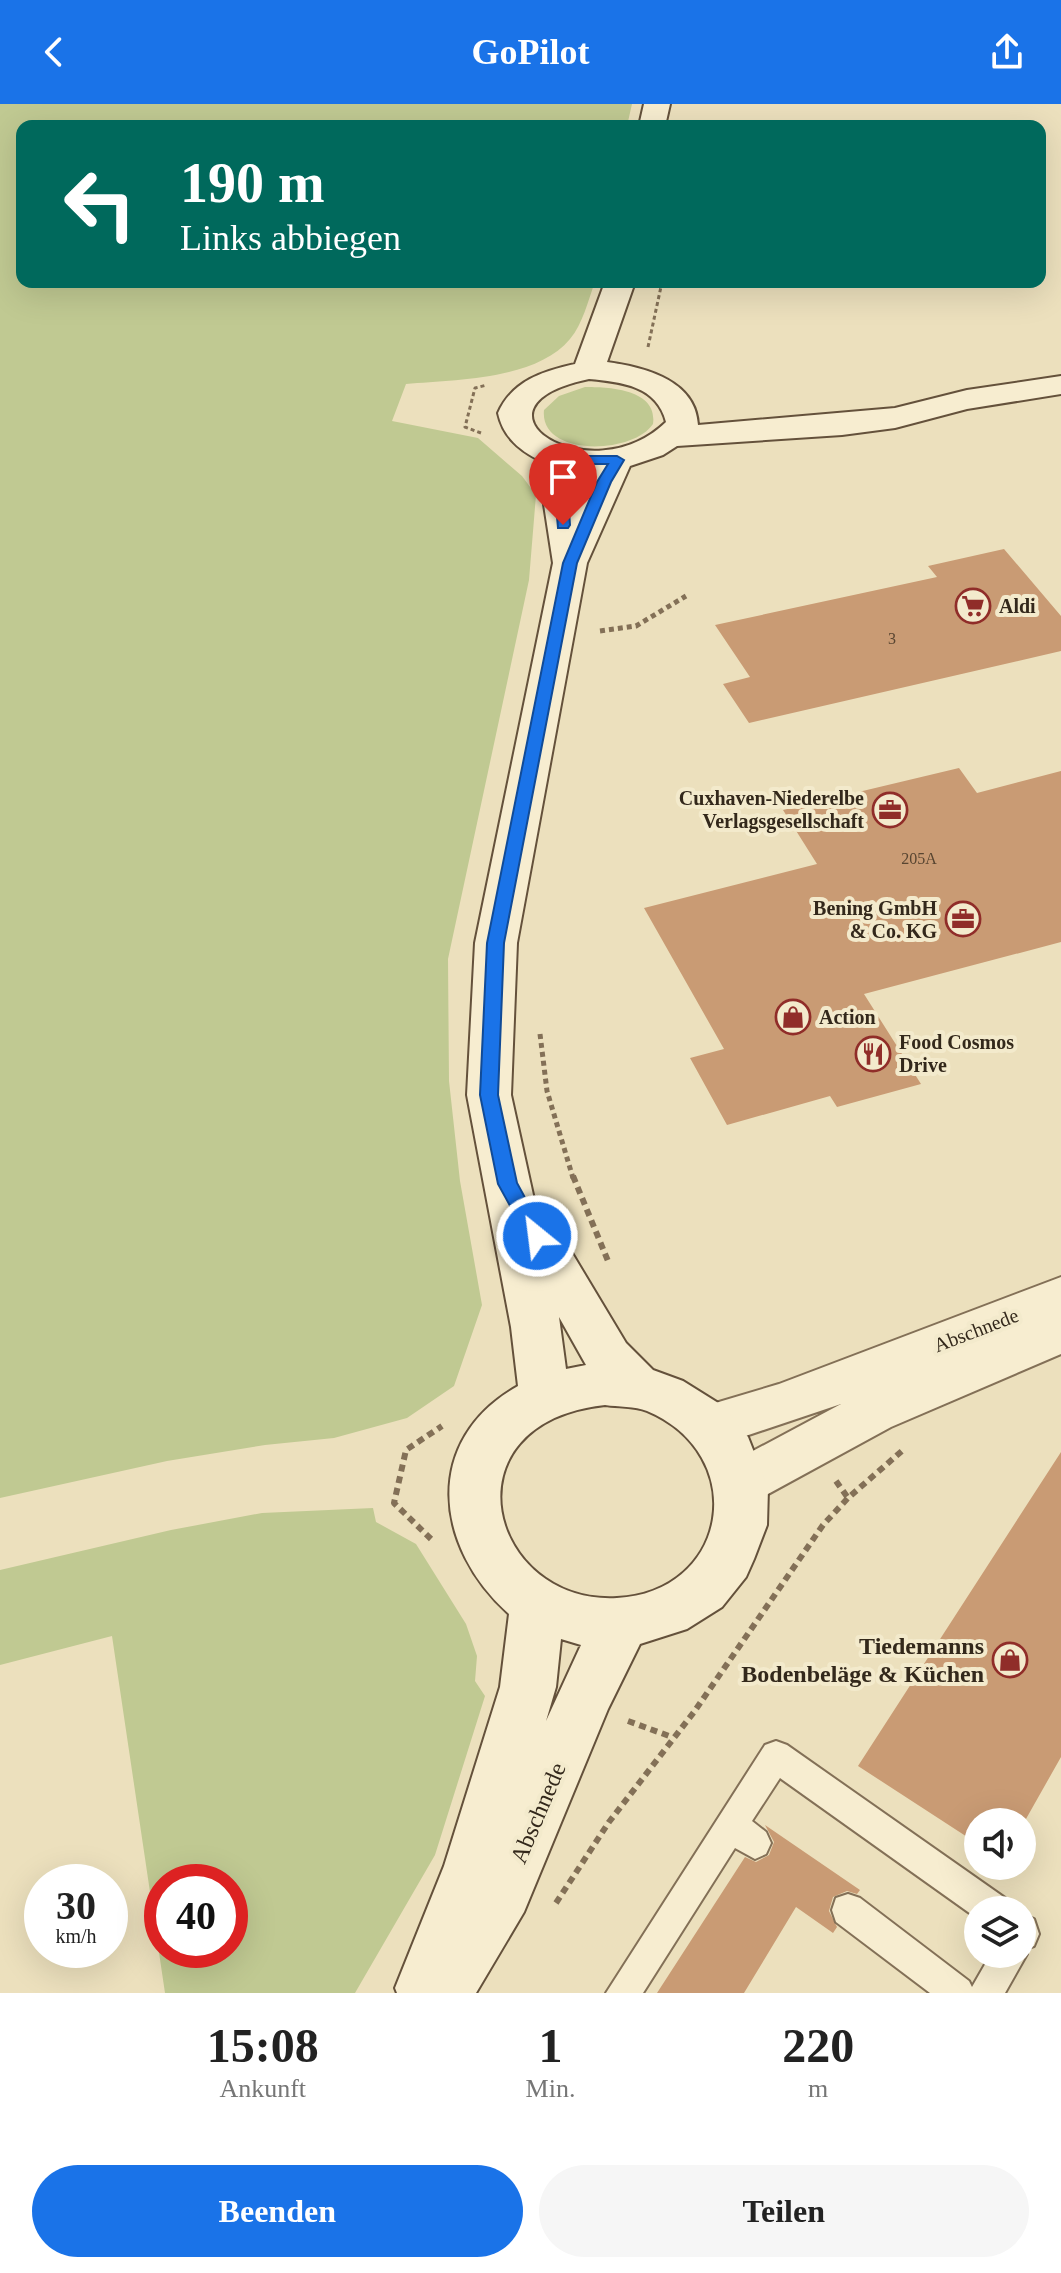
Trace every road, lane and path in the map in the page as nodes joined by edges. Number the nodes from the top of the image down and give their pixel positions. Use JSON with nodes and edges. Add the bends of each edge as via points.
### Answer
{"nodes":[{"id":1,"x":660,"y":288,"type":"edge"},
{"id":2,"x":619,"y":289,"type":"edge"},
{"id":3,"x":634,"y":354,"type":"junction"},
{"id":4,"x":589,"y":370,"type":"junction"},
{"id":5,"x":1061,"y":385,"type":"edge"},
{"id":6,"x":475,"y":388,"type":"dead end"},
{"id":7,"x":677,"y":423,"type":"junction"},
{"id":8,"x":465,"y":427,"type":"dead end"},
{"id":9,"x":552,"y":453,"type":"junction"},
{"id":10,"x":617,"y":460,"type":"junction"},
{"id":11,"x":570,"y":563,"type":"junction"},
{"id":12,"x":686,"y":596,"type":"dead end"},
{"id":13,"x":602,"y":620,"type":"dead end"},
{"id":14,"x":540,"y":1021,"type":"dead end"},
{"id":15,"x":508,"y":1184,"type":"junction"},
{"id":16,"x":609,"y":1263,"type":"dead end"},
{"id":17,"x":1061,"y":1297,"type":"edge"},
{"id":18,"x":1061,"y":1332,"type":"edge"},
{"id":19,"x":637,"y":1387,"type":"junction"},
{"id":20,"x":545,"y":1396,"type":"junction"},
{"id":21,"x":710,"y":1426,"type":"junction"},
{"id":22,"x":916,"y":1439,"type":"dead end"},
{"id":23,"x":406,"y":1450,"type":"dead end"},
{"id":24,"x":741,"y":1483,"type":"junction"},
{"id":25,"x":394,"y":1503,"type":"dead end"},
{"id":26,"x":537,"y":1604,"type":"junction"},
{"id":27,"x":622,"y":1624,"type":"junction"},
{"id":28,"x":617,"y":1717,"type":"dead end"},
{"id":29,"x":672,"y":1737,"type":"junction"},
{"id":30,"x":973,"y":1896,"type":"edge"},
{"id":31,"x":848,"y":1910,"type":"dead end"},
{"id":32,"x":551,"y":1911,"type":"dead end"},
{"id":33,"x":1001,"y":1968,"type":"edge"},
{"id":34,"x":631,"y":1990,"type":"edge"},
{"id":35,"x":425,"y":1993,"type":"edge"},
{"id":36,"x":438,"y":1993,"type":"edge"},
{"id":37,"x":957,"y":1993,"type":"edge"},
{"id":38,"x":986,"y":1993,"type":"edge"}],
"edges":[{"from":1,"to":3,"type":"path"},
{"from":2,"to":3,"type":"street"},
{"from":2,"to":4,"type":"street"},
{"from":3,"to":4,"type":"street"},
{"from":3,"to":7,"type":"street","via":[[654,383],[670,394]]},
{"from":4,"to":9,"type":"street","via":[[547,380],[516,406],[516,425],[530,441]]},
{"from":5,"to":7,"type":"street","via":[[842,425]]},
{"from":6,"to":8,"type":"path"},
{"from":7,"to":10,"type":"street","via":[[653,450]]},
{"from":9,"to":10,"type":"street"},
{"from":9,"to":11,"type":"street"},
{"from":10,"to":11,"type":"street"},
{"from":11,"to":15,"type":"street","via":[[496,943],[489,1095]]},
{"from":12,"to":13,"type":"path","via":[[632,628],[600,631]]},
{"from":14,"to":16,"type":"path","via":[[555,1116]]},
{"from":15,"to":19,"type":"street","via":[[608,1358]]},
{"from":15,"to":20,"type":"street"},
{"from":17,"to":21,"type":"street","name":"Abschnede","via":[[784,1404]]},
{"from":18,"to":24,"type":"street","name":"Abschnede","via":[[873,1412]]},
{"from":19,"to":20,"type":"street","via":[[590,1385]]},
{"from":19,"to":21,"type":"street","via":[[663,1395]]},
{"from":20,"to":26,"type":"street","via":[[515,1415],[491,1441],[477,1472],[473,1509],[482,1545],[504,1578]]},
{"from":21,"to":24,"type":"street","via":[[735,1463]]},
{"from":22,"to":29,"type":"path","via":[[823,1525]]},
{"from":23,"to":25,"type":"path"},
{"from":24,"to":27,"type":"street","via":[[743,1523],[729,1560],[703,1592],[666,1613]]},
{"from":26,"to":27,"type":"street","via":[[577,1620]]},
{"from":26,"to":35,"type":"street","name":"Abschnede","via":[[528,1687],[473,1868]]},
{"from":27,"to":36,"type":"street","name":"Abschnede","via":[[581,1705],[497,1908]]},
{"from":28,"to":29,"type":"path"},
{"from":29,"to":32,"type":"path"},
{"from":30,"to":34,"type":"lane","via":[[776,1756],[743,1834]]},
{"from":31,"to":37,"type":"lane"},
{"from":33,"to":38,"type":"lane"}]}
